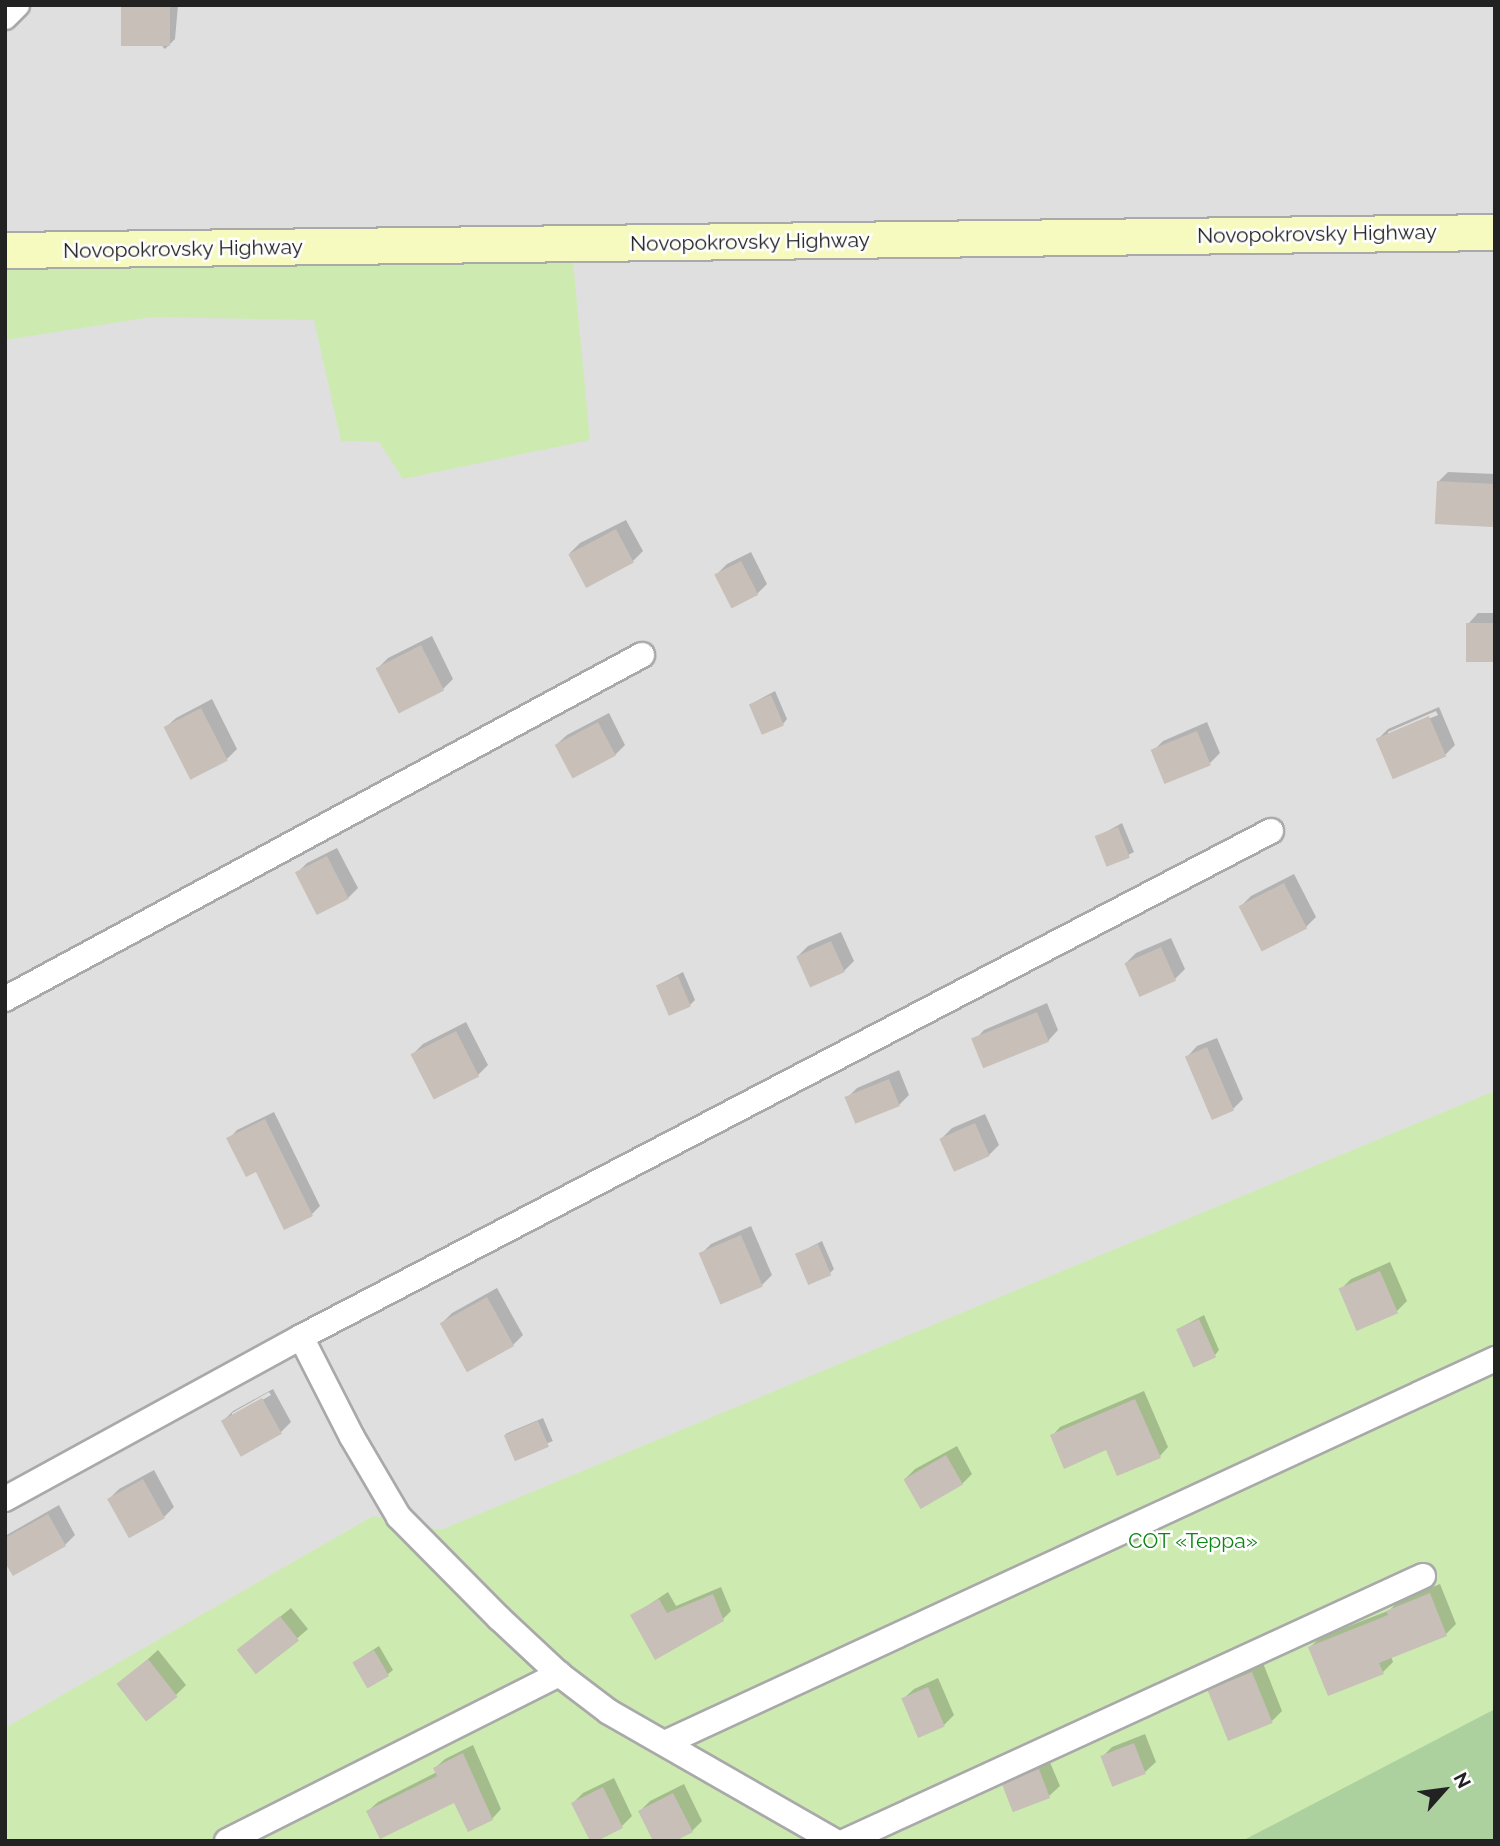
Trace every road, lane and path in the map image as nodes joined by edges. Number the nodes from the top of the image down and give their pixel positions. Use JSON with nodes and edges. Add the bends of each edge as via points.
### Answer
{"nodes":[{"id":1,"x":17,"y":5,"type":"edge"},
{"id":2,"x":5,"y":17,"type":"edge"},
{"id":3,"x":1495,"y":232,"type":"edge"},
{"id":4,"x":5,"y":250,"type":"edge"},
{"id":5,"x":642,"y":655,"type":"dead end"},
{"id":6,"x":1271,"y":831,"type":"dead end"},
{"id":7,"x":5,"y":999,"type":"edge"},
{"id":8,"x":301,"y":1337,"type":"junction"},
{"id":9,"x":1495,"y":1359,"type":"edge"},
{"id":10,"x":5,"y":1499,"type":"edge"},
{"id":11,"x":1423,"y":1576,"type":"dead end"},
{"id":12,"x":559,"y":1674,"type":"junction"},
{"id":13,"x":665,"y":1744,"type":"junction"},
{"id":14,"x":227,"y":1841,"type":"edge"},
{"id":15,"x":834,"y":1841,"type":"edge"},
{"id":16,"x":846,"y":1841,"type":"edge"}],
"edges":[{"from":1,"to":2,"type":"street"},
{"from":3,"to":4,"type":"main road","name":"Novopokrovsky Highway"},
{"from":5,"to":7,"type":"street"},
{"from":6,"to":8,"type":"street"},
{"from":8,"to":10,"type":"street"},
{"from":8,"to":12,"type":"street","via":[[399,1517]]},
{"from":9,"to":13,"type":"street"},
{"from":11,"to":16,"type":"street"},
{"from":12,"to":13,"type":"street","via":[[609,1712]]},
{"from":12,"to":14,"type":"street"},
{"from":13,"to":15,"type":"street"}]}
